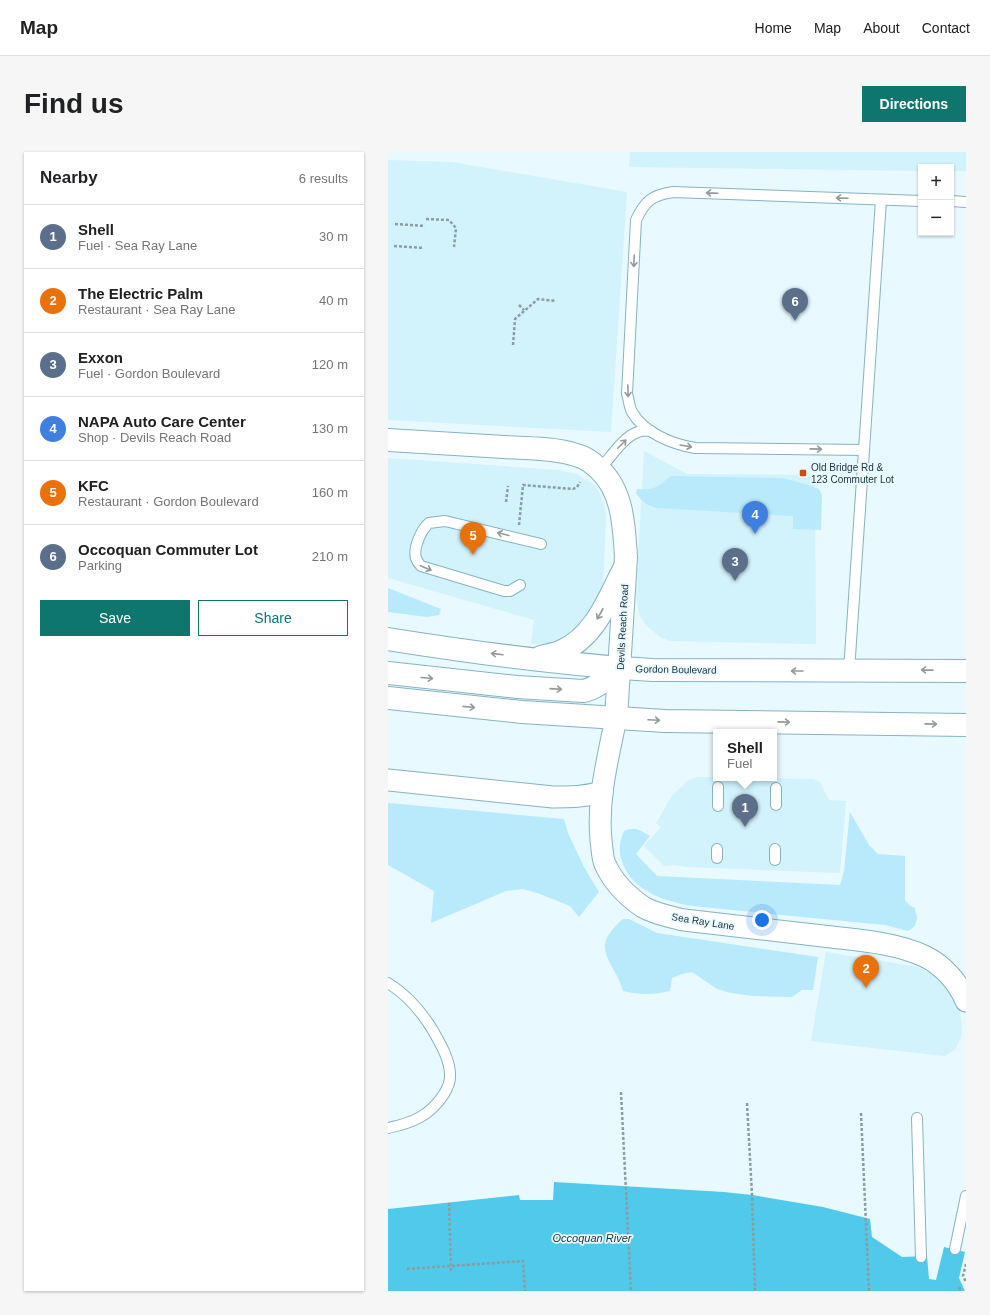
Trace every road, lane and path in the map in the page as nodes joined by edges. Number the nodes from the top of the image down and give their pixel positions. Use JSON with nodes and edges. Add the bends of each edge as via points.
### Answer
{"nodes":[{"id":1,"x":881,"y":200,"type":"junction"},
{"id":2,"x":918,"y":201,"type":"edge"},
{"id":3,"x":954,"y":201,"type":"edge"},
{"id":4,"x":966,"y":202,"type":"edge"},
{"id":5,"x":426,"y":219,"type":"dead end"},
{"id":6,"x":396,"y":224,"type":"dead end"},
{"id":7,"x":426,"y":226,"type":"dead end"},
{"id":8,"x":394,"y":246,"type":"dead end"},
{"id":9,"x":454,"y":247,"type":"dead end"},
{"id":10,"x":424,"y":248,"type":"dead end"},
{"id":11,"x":556,"y":301,"type":"dead end"},
{"id":12,"x":519,"y":305,"type":"dead end"},
{"id":13,"x":525,"y":310,"type":"junction"},
{"id":14,"x":513,"y":345,"type":"dead end"},
{"id":15,"x":651,"y":430,"type":"junction"},
{"id":16,"x":388,"y":440,"type":"edge"},
{"id":17,"x":864,"y":450,"type":"junction"},
{"id":18,"x":600,"y":469,"type":"junction"},
{"id":19,"x":580,"y":482,"type":"dead end"},
{"id":20,"x":508,"y":486,"type":"dead end"},
{"id":21,"x":506,"y":502,"type":"dead end"},
{"id":22,"x":519,"y":525,"type":"dead end"},
{"id":23,"x":541,"y":544,"type":"dead end"},
{"id":24,"x":625,"y":567,"type":"junction"},
{"id":25,"x":520,"y":585,"type":"dead end"},
{"id":26,"x":388,"y":639,"type":"edge"},
{"id":27,"x":532,"y":659,"type":"junction"},
{"id":28,"x":620,"y":668,"type":"junction"},
{"id":29,"x":849,"y":671,"type":"junction"},
{"id":30,"x":966,"y":671,"type":"edge"},
{"id":31,"x":388,"y":673,"type":"edge"},
{"id":32,"x":388,"y":698,"type":"edge"},
{"id":33,"x":616,"y":718,"type":"junction"},
{"id":34,"x":966,"y":725,"type":"edge"},
{"id":35,"x":388,"y":780,"type":"edge"},
{"id":36,"x":718,"y":787,"type":"dead end"},
{"id":37,"x":776,"y":788,"type":"dead end"},
{"id":38,"x":602,"y":792,"type":"junction"},
{"id":39,"x":776,"y":805,"type":"dead end"},
{"id":40,"x":718,"y":806,"type":"dead end"},
{"id":41,"x":775,"y":849,"type":"dead end"},
{"id":42,"x":775,"y":860,"type":"dead end"},
{"id":43,"x":388,"y":983,"type":"edge"},
{"id":44,"x":966,"y":1001,"type":"edge"},
{"id":45,"x":621,"y":1092,"type":"dead end"},
{"id":46,"x":747,"y":1103,"type":"dead end"},
{"id":47,"x":861,"y":1113,"type":"dead end"},
{"id":48,"x":917,"y":1118,"type":"dead end"},
{"id":49,"x":388,"y":1128,"type":"edge"},
{"id":50,"x":966,"y":1196,"type":"edge"},
{"id":51,"x":449,"y":1203,"type":"dead end"},
{"id":52,"x":955,"y":1249,"type":"dead end"},
{"id":53,"x":921,"y":1257,"type":"dead end"},
{"id":54,"x":966,"y":1264,"type":"edge"},
{"id":55,"x":451,"y":1266,"type":"junction"},
{"id":56,"x":407,"y":1269,"type":"dead end"},
{"id":57,"x":451,"y":1273,"type":"dead end"},
{"id":58,"x":966,"y":1282,"type":"edge"},
{"id":59,"x":959,"y":1288,"type":"dead end"},
{"id":60,"x":525,"y":1291,"type":"edge"},
{"id":61,"x":631,"y":1291,"type":"edge"},
{"id":62,"x":755,"y":1291,"type":"edge"},
{"id":63,"x":869,"y":1291,"type":"edge"},
{"id":64,"x":961,"y":1291,"type":"edge"}],
"edges":[{"from":1,"to":2,"type":"lane"},
{"from":1,"to":15,"type":"lane","one_way":true,"via":[[673,192],[650,199],[641,208],[636,220],[627,394],[631,411]]},
{"from":1,"to":17,"type":"lane"},
{"from":3,"to":4,"type":"lane"},
{"from":5,"to":9,"type":"path","via":[[449,220],[456,228]]},
{"from":6,"to":7,"type":"path"},
{"from":8,"to":10,"type":"path"},
{"from":11,"to":13,"type":"path","via":[[538,299]]},
{"from":12,"to":13,"type":"path"},
{"from":13,"to":14,"type":"path","via":[[515,319]]},
{"from":15,"to":17,"type":"lane","one_way":true,"via":[[670,442],[695,448]]},
{"from":18,"to":15,"type":"lane","one_way":true,"via":[[629,437],[639,431]]},
{"from":16,"to":18,"type":"main road","name":"Devils Reach Road","via":[[566,452],[583,457]]},
{"from":17,"to":29,"type":"lane"},
{"from":18,"to":24,"type":"main road","name":"Devils Reach Road","via":[[611,483],[619,502],[624,530]]},
{"from":19,"to":22,"type":"path","via":[[573,489],[523,485]]},
{"from":20,"to":21,"type":"path"},
{"from":23,"to":25,"type":"lane","one_way":true,"via":[[445,521],[428,523],[421,532],[415,554],[421,566],[504,591],[510,591]]},
{"from":24,"to":27,"type":"main road","one_way":true,"via":[[596,621],[579,641],[561,652]]},
{"from":24,"to":28,"type":"main road","name":"Devils Reach Road"},
{"from":27,"to":26,"type":"main road","name":"Gordon Boulevard","one_way":true},
{"from":27,"to":28,"type":"main road","name":"Gordon Boulevard"},
{"from":29,"to":28,"type":"main road","name":"Gordon Boulevard","one_way":true},
{"from":31,"to":28,"type":"main road","one_way":true,"via":[[517,687],[583,691],[596,686]]},
{"from":28,"to":33,"type":"main road","name":"Devils Reach Road"},
{"from":30,"to":29,"type":"main road","name":"Gordon Boulevard","one_way":true},
{"from":32,"to":33,"type":"main road","one_way":true,"via":[[522,712]]},
{"from":33,"to":34,"type":"main road","one_way":true,"via":[[665,721]]},
{"from":33,"to":38,"type":"street","name":"Devils Reach Road"},
{"from":35,"to":38,"type":"street","via":[[553,797],[581,797]]},
{"from":36,"to":40,"type":"lane"},
{"from":37,"to":39,"type":"lane"},
{"from":38,"to":44,"type":"street","name":"Sea Ray Lane","via":[[600,833],[605,863],[613,879],[625,893],[644,907],[684,920],[862,941],[906,949],[925,956],[938,965],[950,976]]},
{"from":41,"to":42,"type":"lane"},
{"from":43,"to":49,"type":"lane","via":[[406,997],[429,1025],[446,1056],[450,1076],[449,1084],[436,1106],[419,1118]]},
{"from":45,"to":61,"type":"path"},
{"from":46,"to":62,"type":"path"},
{"from":47,"to":63,"type":"path"},
{"from":48,"to":53,"type":"lane"},
{"from":50,"to":52,"type":"lane"},
{"from":51,"to":55,"type":"path"},
{"from":54,"to":58,"type":"path","via":[[963,1276]]},
{"from":55,"to":56,"type":"path"},
{"from":55,"to":57,"type":"path"},
{"from":55,"to":60,"type":"path","via":[[523,1261]]},
{"from":59,"to":64,"type":"path"}]}
